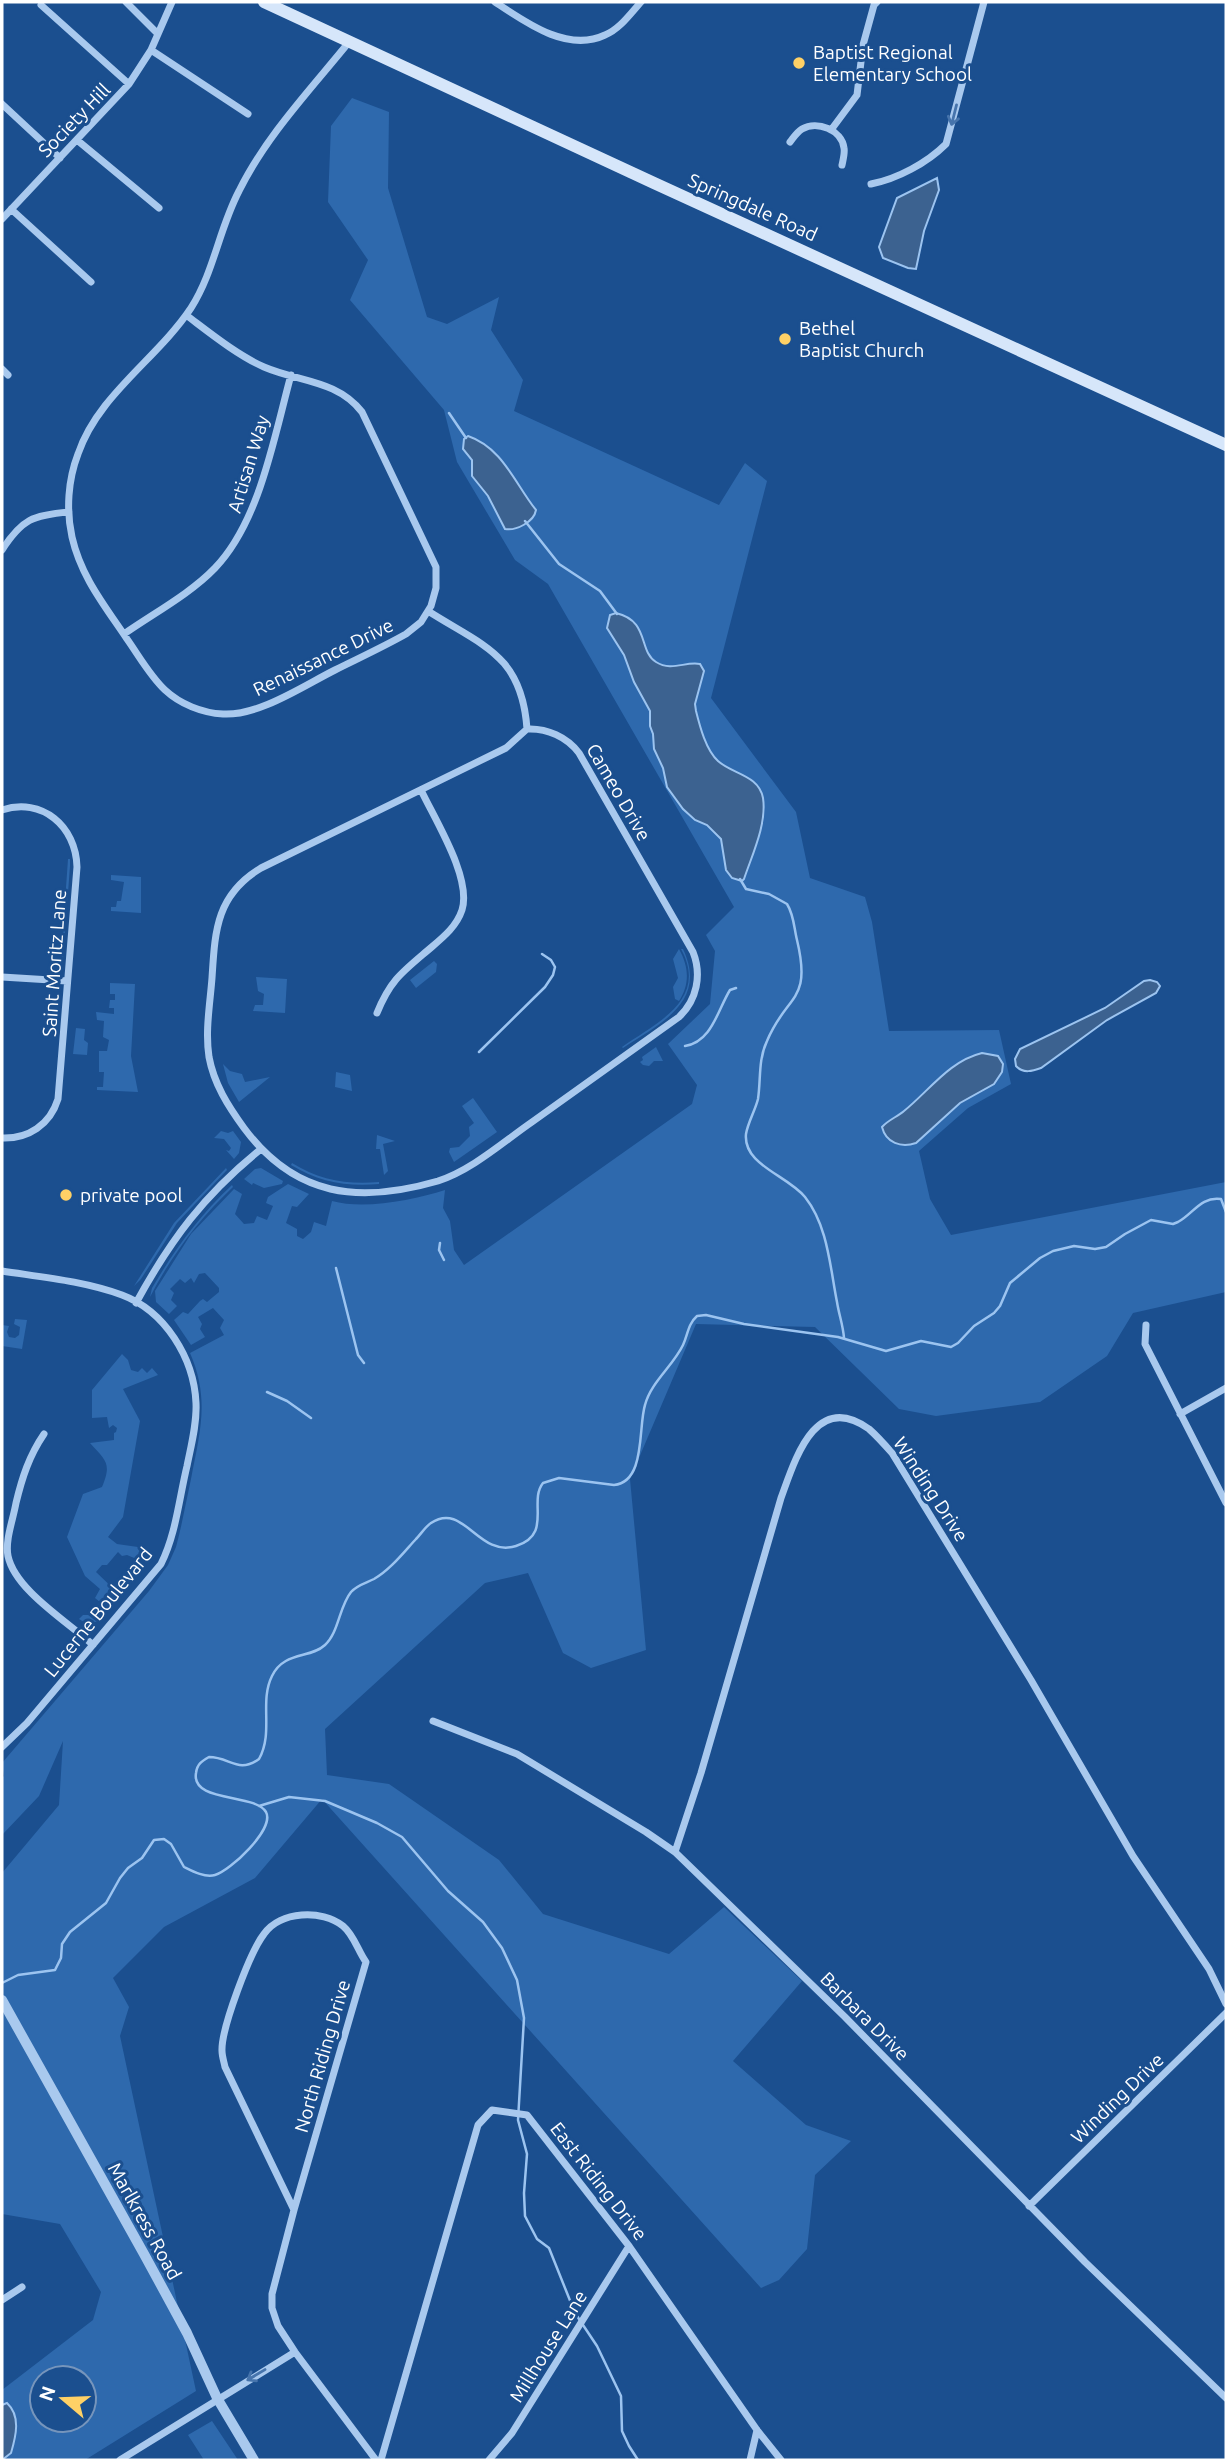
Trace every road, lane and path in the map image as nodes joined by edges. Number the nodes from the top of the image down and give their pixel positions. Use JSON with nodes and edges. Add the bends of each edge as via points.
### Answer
{"nodes":[{"id":1,"x":126,"y":2,"type":"edge"},
{"id":2,"x":172,"y":2,"type":"edge"},
{"id":3,"x":264,"y":2,"type":"edge"},
{"id":4,"x":495,"y":2,"type":"edge"},
{"id":5,"x":641,"y":2,"type":"edge"},
{"id":6,"x":877,"y":2,"type":"edge"},
{"id":7,"x":984,"y":2,"type":"edge"},
{"id":8,"x":41,"y":5,"type":"dead end"},
{"id":9,"x":158,"y":34,"type":"junction"},
{"id":10,"x":349,"y":42,"type":"junction"},
{"id":11,"x":151,"y":50,"type":"junction"},
{"id":12,"x":129,"y":84,"type":"junction"},
{"id":13,"x":2,"y":104,"type":"edge"},
{"id":14,"x":9,"y":112,"type":"junction"},
{"id":15,"x":248,"y":114,"type":"dead end"},
{"id":16,"x":2,"y":120,"type":"edge"},
{"id":17,"x":831,"y":130,"type":"junction"},
{"id":18,"x":77,"y":140,"type":"junction"},
{"id":19,"x":790,"y":142,"type":"dead end"},
{"id":20,"x":60,"y":158,"type":"junction"},
{"id":21,"x":842,"y":165,"type":"dead end"},
{"id":22,"x":871,"y":184,"type":"dead end"},
{"id":23,"x":159,"y":208,"type":"dead end"},
{"id":24,"x":10,"y":209,"type":"junction"},
{"id":25,"x":2,"y":219,"type":"edge"},
{"id":26,"x":91,"y":282,"type":"dead end"},
{"id":27,"x":186,"y":315,"type":"junction"},
{"id":28,"x":291,"y":375,"type":"junction"},
{"id":29,"x":1226,"y":445,"type":"edge"},
{"id":30,"x":69,"y":512,"type":"junction"},
{"id":31,"x":2,"y":550,"type":"edge"},
{"id":32,"x":428,"y":611,"type":"junction"},
{"id":33,"x":124,"y":634,"type":"junction"},
{"id":34,"x":527,"y":729,"type":"junction"},
{"id":35,"x":421,"y":790,"type":"junction"},
{"id":36,"x":2,"y":810,"type":"edge"},
{"id":37,"x":2,"y":976,"type":"edge"},
{"id":38,"x":67,"y":981,"type":"junction"},
{"id":39,"x":377,"y":1013,"type":"dead end"},
{"id":40,"x":2,"y":1138,"type":"edge"},
{"id":41,"x":261,"y":1149,"type":"junction"},
{"id":42,"x":2,"y":1272,"type":"edge"},
{"id":43,"x":136,"y":1303,"type":"junction"},
{"id":44,"x":1146,"y":1325,"type":"dead end"},
{"id":45,"x":1226,"y":1388,"type":"edge"},
{"id":46,"x":1180,"y":1414,"type":"junction"},
{"id":47,"x":44,"y":1434,"type":"dead end"},
{"id":48,"x":1226,"y":1503,"type":"edge"},
{"id":49,"x":93,"y":1645,"type":"junction"},
{"id":50,"x":433,"y":1721,"type":"dead end"},
{"id":51,"x":2,"y":1747,"type":"edge"},
{"id":52,"x":675,"y":1852,"type":"junction"},
{"id":53,"x":2,"y":2000,"type":"edge"},
{"id":54,"x":1226,"y":2004,"type":"edge"},
{"id":55,"x":1226,"y":2013,"type":"edge"},
{"id":56,"x":1029,"y":2206,"type":"junction"},
{"id":57,"x":294,"y":2210,"type":"junction"},
{"id":58,"x":629,"y":2246,"type":"junction"},
{"id":59,"x":22,"y":2287,"type":"dead end"},
{"id":60,"x":2,"y":2300,"type":"edge"},
{"id":61,"x":295,"y":2352,"type":"junction"},
{"id":62,"x":217,"y":2398,"type":"junction"},
{"id":63,"x":1226,"y":2398,"type":"edge"},
{"id":64,"x":757,"y":2430,"type":"junction"},
{"id":65,"x":120,"y":2460,"type":"edge"},
{"id":66,"x":254,"y":2460,"type":"edge"},
{"id":67,"x":379,"y":2460,"type":"edge"},
{"id":68,"x":489,"y":2460,"type":"edge"},
{"id":69,"x":750,"y":2460,"type":"edge"},
{"id":70,"x":781,"y":2460,"type":"edge"}],
"edges":[{"from":1,"to":9,"type":"street"},
{"from":2,"to":9,"type":"street","name":"Society Hill"},
{"from":3,"to":10,"type":"main road","name":"Springdale Road"},
{"from":4,"to":5,"type":"street","via":[[541,30],[577,39],[606,35]]},
{"from":6,"to":17,"type":"street","via":[[863,45],[857,94]]},
{"from":7,"to":22,"type":"street","one_way":true,"via":[[946,144],[888,181]]},
{"from":8,"to":12,"type":"street"},
{"from":9,"to":11,"type":"street","name":"Society Hill"},
{"from":10,"to":27,"type":"street","name":"Renaissance Drive","via":[[250,171],[231,206],[208,275]]},
{"from":10,"to":29,"type":"main road","name":"Springdale Road"},
{"from":11,"to":12,"type":"street","name":"Society Hill"},
{"from":11,"to":15,"type":"street"},
{"from":12,"to":18,"type":"street","name":"Society Hill"},
{"from":13,"to":14,"type":"street"},
{"from":14,"to":16,"type":"street"},
{"from":14,"to":20,"type":"street"},
{"from":17,"to":19,"type":"street","via":[[807,127]]},
{"from":17,"to":21,"type":"street","via":[[843,143]]},
{"from":18,"to":20,"type":"street","name":"Society Hill"},
{"from":18,"to":23,"type":"street"},
{"from":20,"to":24,"type":"street","name":"Society Hill"},
{"from":24,"to":25,"type":"street","name":"Society Hill"},
{"from":24,"to":26,"type":"street"},
{"from":27,"to":28,"type":"street","via":[[252,361]]},
{"from":27,"to":30,"type":"street","name":"Renaissance Drive","via":[[89,428],[74,464]]},
{"from":28,"to":32,"type":"street","via":[[336,389],[362,412],[434,560],[436,588]]},
{"from":28,"to":33,"type":"street","name":"Artisan Way","via":[[254,504],[239,538],[204,578]]},
{"from":30,"to":31,"type":"street","via":[[27,521]]},
{"from":30,"to":33,"type":"street","name":"Renaissance Drive","via":[[82,568]]},
{"from":32,"to":33,"type":"street","name":"Renaissance Drive","via":[[398,639],[271,702],[235,714],[195,708],[169,693]]},
{"from":32,"to":34,"type":"street","via":[[489,647],[504,662],[521,695]]},
{"from":34,"to":35,"type":"street","name":"Cameo Drive","via":[[506,748]]},
{"from":34,"to":41,"type":"street","name":"Cameo Drive","via":[[559,736],[576,749],[682,933],[695,958],[697,974],[696,991],[687,1009],[506,1140],[440,1180],[372,1192],[338,1191],[291,1175]]},
{"from":35,"to":39,"type":"street","via":[[460,872],[463,905],[447,934],[394,979]]},
{"from":35,"to":41,"type":"street","name":"Cameo Drive","via":[[255,872],[223,908],[215,937],[209,1057],[226,1103]]},
{"from":36,"to":38,"type":"street","name":"Saint Moritz Lane","via":[[27,806],[45,812],[66,829],[74,845],[77,867]]},
{"from":37,"to":38,"type":"street"},
{"from":38,"to":40,"type":"street","name":"Saint Moritz Lane","via":[[56,1106],[32,1133]]},
{"from":41,"to":43,"type":"street","via":[[189,1218]]},
{"from":42,"to":43,"type":"street","name":"Lucerne Boulevard","via":[[104,1290]]},
{"from":43,"to":49,"type":"street","name":"Lucerne Boulevard","via":[[166,1328],[183,1353],[194,1388],[195,1425],[166,1555]]},
{"from":44,"to":46,"type":"street","via":[[1145,1344]]},
{"from":45,"to":46,"type":"street"},
{"from":46,"to":48,"type":"street"},
{"from":47,"to":49,"type":"street","via":[[23,1477],[11,1525],[9,1557],[24,1585]]},
{"from":49,"to":51,"type":"street","name":"Lucerne Boulevard"},
{"from":50,"to":52,"type":"street","name":"Barbara Drive","via":[[517,1754]]},
{"from":52,"to":54,"type":"street","name":"Winding Drive","via":[[796,1457],[814,1427],[844,1417],[870,1430],[892,1453],[1031,1679],[1132,1856],[1209,1969]]},
{"from":52,"to":56,"type":"street","name":"Barbara Drive"},
{"from":53,"to":62,"type":"street","name":"Marlkress Road","via":[[145,2254]]},
{"from":55,"to":56,"type":"street","name":"Winding Drive"},
{"from":56,"to":63,"type":"street","name":"Barbara Drive"},
{"from":57,"to":57,"type":"street","name":"North Riding Drive","via":[[366,1962],[341,1924],[307,1915],[288,1917],[265,1932],[225,2029],[222,2051],[225,2067]]},
{"from":57,"to":61,"type":"street","name":"North Riding Drive","via":[[272,2308]]},
{"from":58,"to":64,"type":"street","name":"East Riding Drive"},
{"from":58,"to":67,"type":"street","name":"East Riding Drive","via":[[527,2115],[492,2110],[478,2125]]},
{"from":58,"to":68,"type":"street","name":"Millhouse Lane","via":[[512,2433]]},
{"from":59,"to":60,"type":"street"},
{"from":61,"to":62,"type":"street","one_way":true},
{"from":61,"to":67,"type":"street","name":"North Riding Drive"},
{"from":62,"to":65,"type":"street"},
{"from":62,"to":66,"type":"street","name":"Marlkress Road"},
{"from":64,"to":69,"type":"street"},
{"from":64,"to":70,"type":"street","name":"East Riding Drive"}]}
